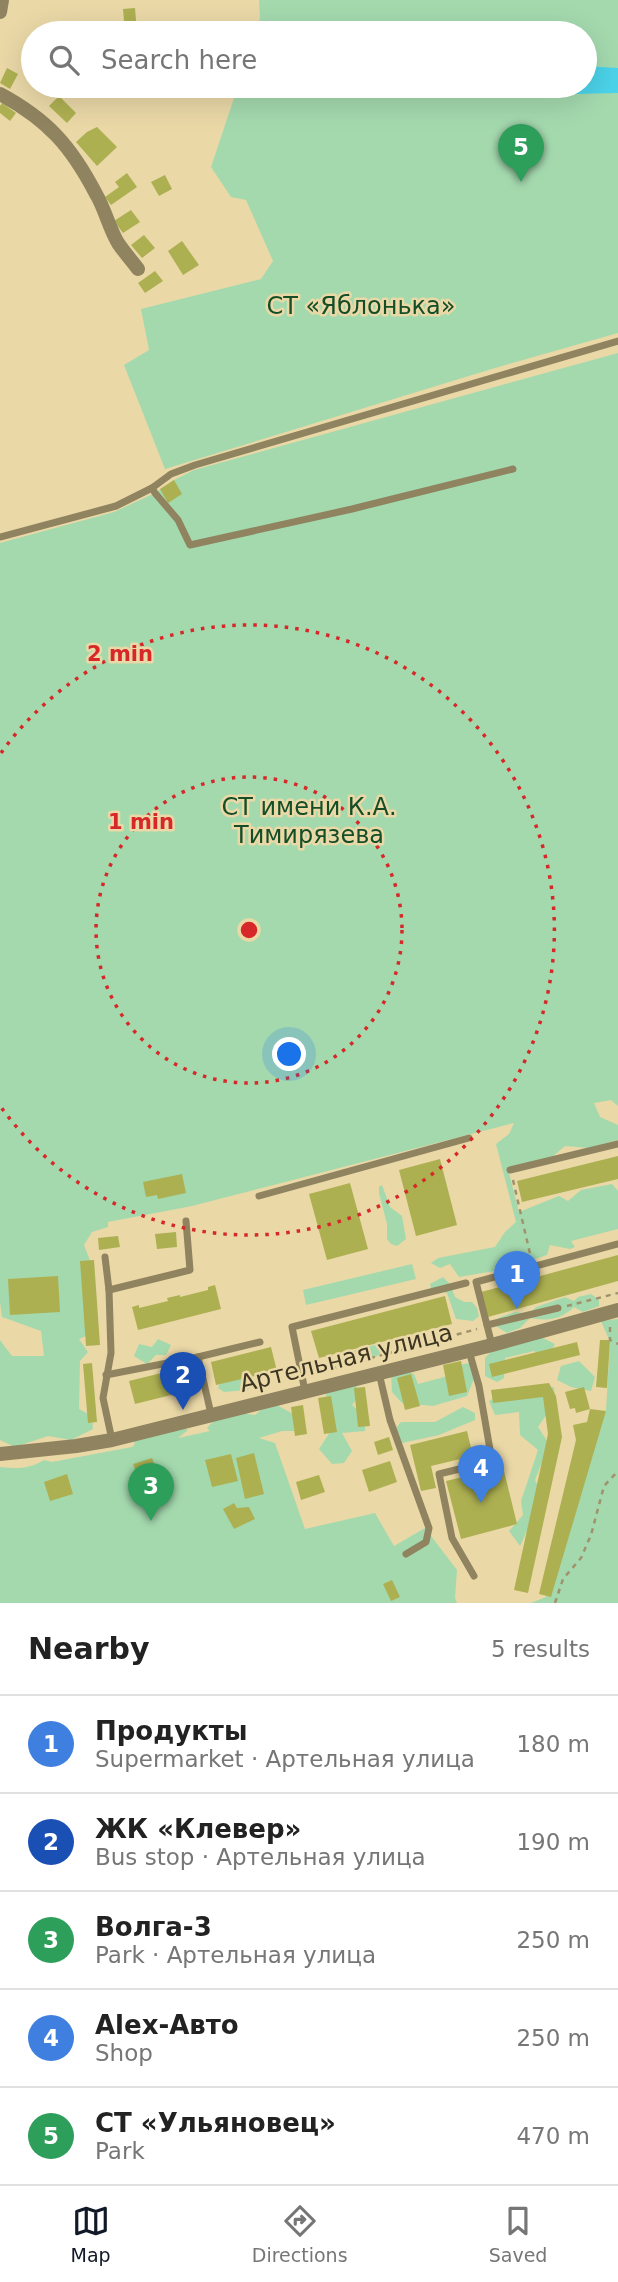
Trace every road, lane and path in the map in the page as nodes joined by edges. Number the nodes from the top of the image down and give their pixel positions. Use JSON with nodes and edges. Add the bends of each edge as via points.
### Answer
{"nodes":[{"id":1,"x":2,"y":0,"type":"edge"},
{"id":2,"x":0,"y":12,"type":"edge"},
{"id":3,"x":0,"y":94,"type":"edge"},
{"id":4,"x":138,"y":269,"type":"dead end"},
{"id":5,"x":618,"y":341,"type":"edge"},
{"id":6,"x":513,"y":469,"type":"dead end"},
{"id":7,"x":152,"y":488,"type":"junction"},
{"id":8,"x":0,"y":537,"type":"edge"},
{"id":9,"x":469,"y":1138,"type":"dead end"},
{"id":10,"x":618,"y":1144,"type":"edge"},
{"id":11,"x":510,"y":1170,"type":"joint"},
{"id":12,"x":259,"y":1196,"type":"dead end"},
{"id":13,"x":186,"y":1221,"type":"dead end"},
{"id":14,"x":618,"y":1244,"type":"edge"},
{"id":15,"x":105,"y":1257,"type":"dead end"},
{"id":16,"x":533,"y":1266,"type":"junction"},
{"id":17,"x":466,"y":1283,"type":"dead end"},
{"id":18,"x":109,"y":1290,"type":"junction"},
{"id":19,"x":618,"y":1293,"type":"edge"},
{"id":20,"x":558,"y":1308,"type":"joint"},
{"id":21,"x":614,"y":1316,"type":"edge"},
{"id":22,"x":487,"y":1325,"type":"junction"},
{"id":23,"x":468,"y":1332,"type":"dead end"},
{"id":24,"x":260,"y":1342,"type":"dead end"},
{"id":25,"x":618,"y":1344,"type":"edge"},
{"id":26,"x":492,"y":1345,"type":"junction"},
{"id":27,"x":469,"y":1350,"type":"junction"},
{"id":28,"x":198,"y":1357,"type":"junction"},
{"id":29,"x":379,"y":1373,"type":"junction"},
{"id":30,"x":106,"y":1374,"type":"junction"},
{"id":31,"x":304,"y":1386,"type":"junction"},
{"id":32,"x":211,"y":1415,"type":"junction"},
{"id":33,"x":112,"y":1440,"type":"junction"},
{"id":34,"x":0,"y":1454,"type":"edge"},
{"id":35,"x":618,"y":1471,"type":"edge"},
{"id":36,"x":406,"y":1554,"type":"dead end"},
{"id":37,"x":474,"y":1576,"type":"dead end"},
{"id":38,"x":555,"y":1603,"type":"edge"}],
"edges":[{"from":1,"to":2,"type":"street"},
{"from":3,"to":4,"type":"street","via":[[52,128],[71,151],[118,243]]},
{"from":5,"to":7,"type":"lane","via":[[195,465]]},
{"from":6,"to":7,"type":"lane","via":[[190,545]]},
{"from":7,"to":8,"type":"lane","via":[[116,506]]},
{"from":9,"to":12,"type":"lane"},
{"from":10,"to":11,"type":"lane"},
{"from":11,"to":16,"type":"path"},
{"from":13,"to":18,"type":"lane","via":[[190,1270]]},
{"from":14,"to":16,"type":"lane"},
{"from":15,"to":18,"type":"lane"},
{"from":16,"to":22,"type":"lane","via":[[476,1282]]},
{"from":17,"to":31,"type":"lane","via":[[292,1327]]},
{"from":18,"to":30,"type":"lane","via":[[111,1353]]},
{"from":19,"to":20,"type":"path"},
{"from":20,"to":22,"type":"lane"},
{"from":21,"to":25,"type":"path","via":[[610,1340]]},
{"from":21,"to":26,"type":"street","name":"Артельная улица"},
{"from":22,"to":26,"type":"lane"},
{"from":23,"to":31,"type":"path","via":[[315,1371]]},
{"from":24,"to":28,"type":"lane"},
{"from":26,"to":27,"type":"street","name":"Артельная улица"},
{"from":27,"to":29,"type":"street","name":"Артельная улица"},
{"from":27,"to":37,"type":"lane","via":[[492,1461],[439,1474],[452,1538]]},
{"from":28,"to":30,"type":"lane"},
{"from":28,"to":32,"type":"lane"},
{"from":29,"to":31,"type":"street","name":"Артельная улица"},
{"from":29,"to":36,"type":"lane","via":[[390,1420],[429,1528],[426,1542]]},
{"from":30,"to":33,"type":"lane","via":[[103,1398]]},
{"from":31,"to":32,"type":"street","name":"Артельная улица"},
{"from":32,"to":33,"type":"street","name":"Артельная улица"},
{"from":33,"to":34,"type":"street","name":"Артельная улица"},
{"from":35,"to":38,"type":"path","via":[[604,1486],[591,1535],[581,1558],[563,1579]]}]}
